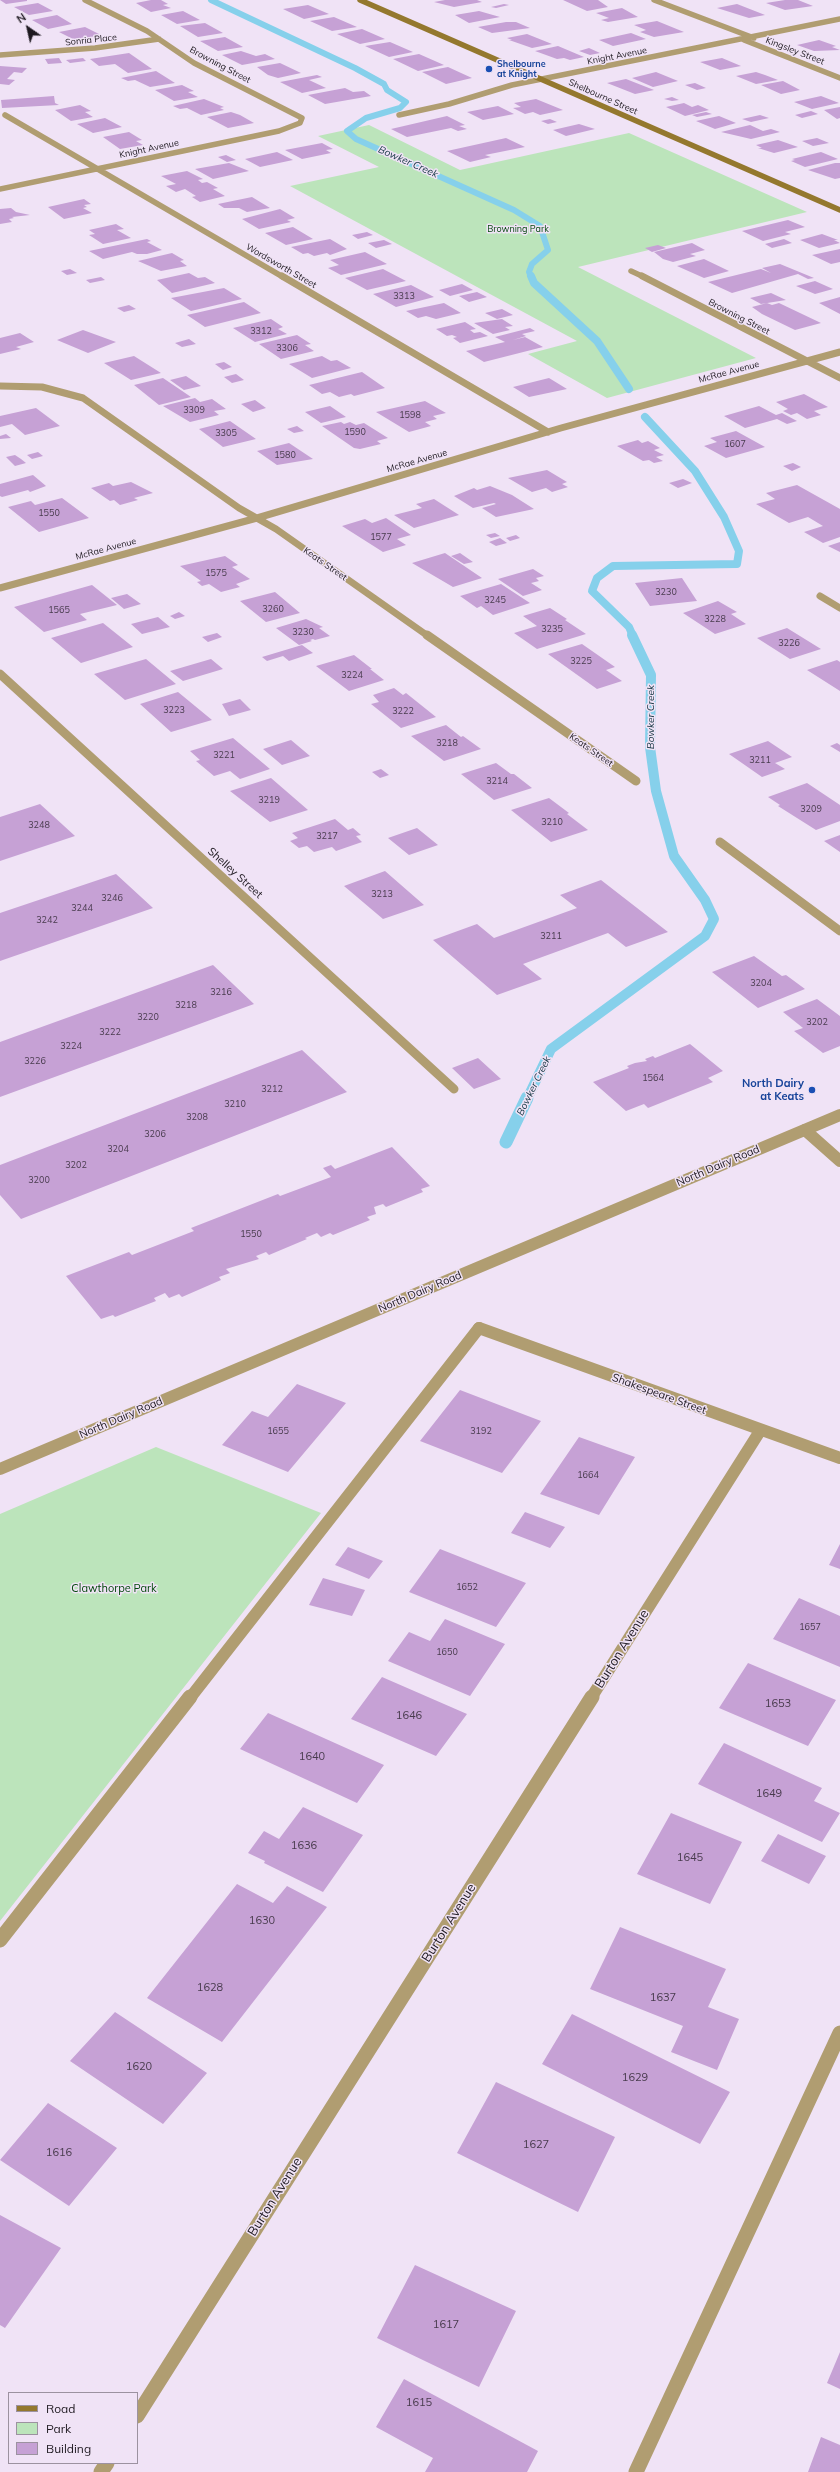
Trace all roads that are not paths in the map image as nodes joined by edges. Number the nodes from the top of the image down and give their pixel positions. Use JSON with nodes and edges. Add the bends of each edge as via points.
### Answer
{"nodes":[{"id":1,"x":85,"y":0,"type":"edge"},
{"id":2,"x":360,"y":0,"type":"edge"},
{"id":3,"x":654,"y":0,"type":"edge"},
{"id":4,"x":840,"y":19,"type":"edge"},
{"id":5,"x":754,"y":38,"type":"junction"},
{"id":6,"x":159,"y":39,"type":"junction"},
{"id":7,"x":744,"y":40,"type":"junction"},
{"id":8,"x":0,"y":55,"type":"edge"},
{"id":9,"x":840,"y":78,"type":"edge"},
{"id":10,"x":542,"y":80,"type":"junction"},
{"id":11,"x":5,"y":115,"type":"dead end"},
{"id":12,"x":399,"y":115,"type":"dead end"},
{"id":13,"x":300,"y":123,"type":"joint"},
{"id":14,"x":96,"y":169,"type":"junction"},
{"id":15,"x":0,"y":189,"type":"edge"},
{"id":16,"x":840,"y":210,"type":"edge"},
{"id":17,"x":631,"y":271,"type":"dead end"},
{"id":18,"x":840,"y":352,"type":"edge"},
{"id":19,"x":807,"y":361,"type":"junction"},
{"id":20,"x":840,"y":378,"type":"edge"},
{"id":21,"x":0,"y":386,"type":"edge"},
{"id":22,"x":548,"y":432,"type":"junction"},
{"id":23,"x":257,"y":518,"type":"junction"},
{"id":24,"x":0,"y":588,"type":"edge"},
{"id":25,"x":820,"y":596,"type":"dead end"},
{"id":26,"x":840,"y":608,"type":"edge"},
{"id":27,"x":0,"y":674,"type":"edge"},
{"id":28,"x":636,"y":781,"type":"dead end"},
{"id":29,"x":720,"y":842,"type":"dead end"},
{"id":30,"x":840,"y":931,"type":"edge"},
{"id":31,"x":454,"y":1089,"type":"dead end"},
{"id":32,"x":840,"y":1115,"type":"edge"},
{"id":33,"x":805,"y":1130,"type":"junction"},
{"id":34,"x":840,"y":1161,"type":"edge"},
{"id":35,"x":760,"y":1430,"type":"junction"},
{"id":36,"x":840,"y":1458,"type":"edge"},
{"id":37,"x":0,"y":1469,"type":"edge"},
{"id":38,"x":0,"y":1940,"type":"edge"},
{"id":39,"x":840,"y":2033,"type":"edge"},
{"id":40,"x":138,"y":2414,"type":"edge"},
{"id":41,"x":636,"y":2472,"type":"edge"}],
"edges":[{"from":1,"to":6,"type":"street","name":"Browning Street"},
{"from":2,"to":10,"type":"main road","name":"Shelbourne Street"},
{"from":3,"to":5,"type":"street"},
{"from":4,"to":5,"type":"street","name":"Knight Avenue"},
{"from":5,"to":7,"type":"street","name":"Knight Avenue"},
{"from":6,"to":8,"type":"street","name":"Sonria Place","via":[[95,48]]},
{"from":6,"to":13,"type":"street","name":"Browning Street","via":[[194,63],[302,118]]},
{"from":7,"to":9,"type":"street","name":"Kingsley Street"},
{"from":7,"to":10,"type":"street","name":"Knight Avenue"},
{"from":10,"to":12,"type":"street","name":"Knight Avenue","via":[[512,85],[449,104]]},
{"from":10,"to":16,"type":"main road","name":"Shelbourne Street"},
{"from":11,"to":14,"type":"street","name":"Wordsworth Street"},
{"from":13,"to":14,"type":"street","name":"Knight Avenue","via":[[279,132]]},
{"from":14,"to":15,"type":"street","name":"Knight Avenue"},
{"from":14,"to":22,"type":"street","name":"Wordsworth Street"},
{"from":17,"to":19,"type":"street","name":"Browning Street"},
{"from":18,"to":19,"type":"street","name":"McRae Avenue"},
{"from":19,"to":20,"type":"street","name":"Browning Street"},
{"from":19,"to":22,"type":"street","name":"McRae Avenue"},
{"from":21,"to":23,"type":"street","name":"Keats Street","via":[[40,386],[83,398]]},
{"from":22,"to":23,"type":"street","name":"McRae Avenue"},
{"from":23,"to":24,"type":"street","name":"McRae Avenue"},
{"from":23,"to":28,"type":"street","name":"Keats Street"},
{"from":25,"to":26,"type":"street"},
{"from":27,"to":31,"type":"street","name":"Shelley Street"},
{"from":29,"to":30,"type":"street"},
{"from":32,"to":33,"type":"street","name":"North Dairy Road"},
{"from":33,"to":34,"type":"street"},
{"from":33,"to":37,"type":"street","name":"North Dairy Road"},
{"from":35,"to":36,"type":"street","name":"Shakespeare Street"},
{"from":35,"to":38,"type":"street","name":"Shakespeare Street","via":[[479,1328]]},
{"from":35,"to":40,"type":"street","name":"Burton Avenue"},
{"from":39,"to":41,"type":"street"}]}
